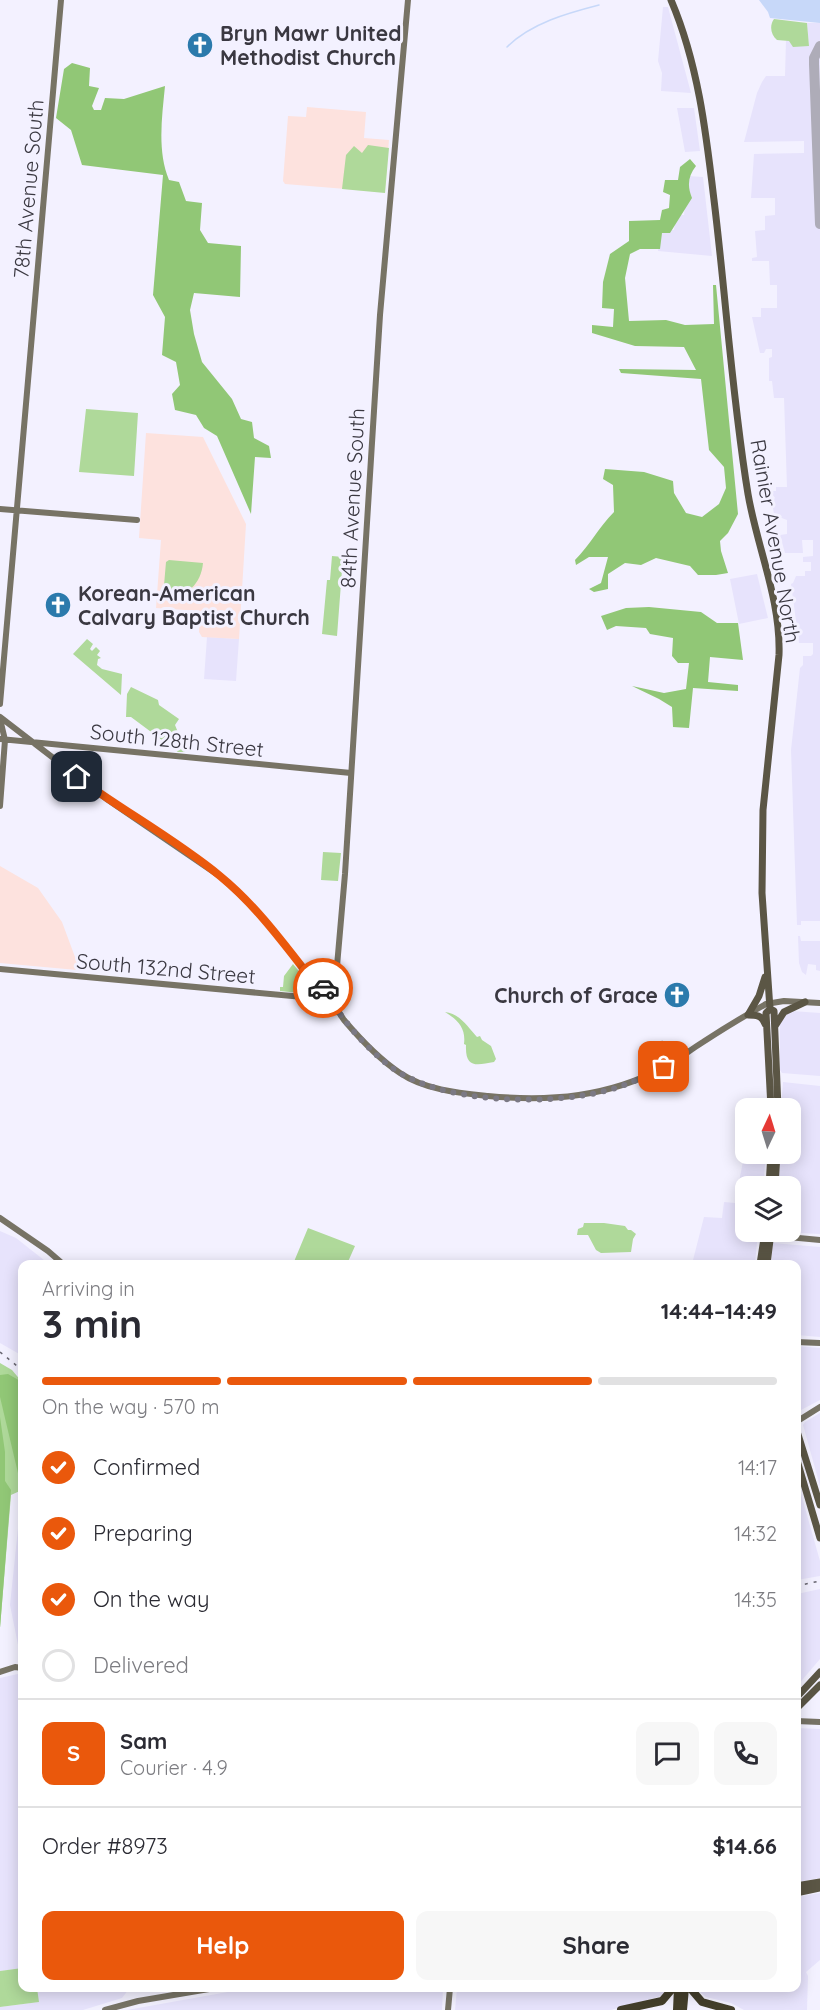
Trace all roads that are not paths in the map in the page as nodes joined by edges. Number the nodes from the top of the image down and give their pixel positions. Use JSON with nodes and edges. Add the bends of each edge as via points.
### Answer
{"nodes":[{"id":1,"x":61,"y":0,"type":"edge"},
{"id":2,"x":408,"y":0,"type":"edge"},
{"id":3,"x":671,"y":0,"type":"edge"},
{"id":4,"x":0,"y":509,"type":"edge"},
{"id":5,"x":16,"y":510,"type":"junction"},
{"id":6,"x":136,"y":520,"type":"dead end"},
{"id":7,"x":0,"y":704,"type":"edge"},
{"id":8,"x":0,"y":718,"type":"edge"},
{"id":9,"x":2,"y":740,"type":"edge"},
{"id":10,"x":32,"y":742,"type":"junction"},
{"id":11,"x":63,"y":746,"type":"junction"},
{"id":12,"x":58,"y":762,"type":"junction"},
{"id":13,"x":351,"y":773,"type":"junction"},
{"id":14,"x":0,"y":806,"type":"edge"},
{"id":15,"x":0,"y":969,"type":"edge"},
{"id":16,"x":767,"y":971,"type":"junction"},
{"id":17,"x":348,"y":995,"type":"dead end"},
{"id":18,"x":311,"y":998,"type":"junction"},
{"id":19,"x":329,"y":999,"type":"junction"},
{"id":20,"x":805,"y":1002,"type":"junction"},
{"id":21,"x":820,"y":1004,"type":"edge"},
{"id":22,"x":769,"y":1006,"type":"junction"},
{"id":23,"x":339,"y":1013,"type":"junction"},
{"id":24,"x":748,"y":1015,"type":"junction"},
{"id":25,"x":770,"y":1026,"type":"junction"},
{"id":26,"x":662,"y":1044,"type":"dead end"},
{"id":27,"x":684,"y":1054,"type":"junction"},
{"id":28,"x":771,"y":1098,"type":"edge"},
{"id":29,"x":777,"y":1098,"type":"edge"},
{"id":30,"x":0,"y":1220,"type":"edge"},
{"id":31,"x":801,"y":1237,"type":"edge"},
{"id":32,"x":820,"y":1240,"type":"edge"},
{"id":33,"x":766,"y":1242,"type":"edge"},
{"id":34,"x":768,"y":1242,"type":"edge"},
{"id":35,"x":58,"y":1260,"type":"edge"},
{"id":36,"x":761,"y":1260,"type":"edge"},
{"id":37,"x":767,"y":1260,"type":"edge"},
{"id":38,"x":801,"y":1342,"type":"edge"},
{"id":39,"x":820,"y":1343,"type":"edge"},
{"id":40,"x":820,"y":1407,"type":"edge"},
{"id":41,"x":801,"y":1419,"type":"edge"},
{"id":42,"x":801,"y":1444,"type":"edge"},
{"id":43,"x":801,"y":1474,"type":"edge"},
{"id":44,"x":820,"y":1505,"type":"edge"},
{"id":45,"x":820,"y":1538,"type":"edge"},
{"id":46,"x":18,"y":1667,"type":"edge"},
{"id":47,"x":0,"y":1672,"type":"edge"},
{"id":48,"x":820,"y":1672,"type":"edge"},
{"id":49,"x":820,"y":1685,"type":"edge"},
{"id":50,"x":801,"y":1693,"type":"edge"},
{"id":51,"x":801,"y":1704,"type":"edge"},
{"id":52,"x":801,"y":1718,"type":"edge"},
{"id":53,"x":801,"y":1721,"type":"edge"},
{"id":54,"x":805,"y":1721,"type":"junction"},
{"id":55,"x":820,"y":1722,"type":"edge"},
{"id":56,"x":820,"y":1881,"type":"edge"},
{"id":57,"x":801,"y":1885,"type":"edge"},
{"id":58,"x":818,"y":1889,"type":"edge"},
{"id":59,"x":801,"y":1892,"type":"edge"},
{"id":60,"x":191,"y":1992,"type":"edge"},
{"id":61,"x":450,"y":1992,"type":"edge"},
{"id":62,"x":670,"y":1992,"type":"edge"},
{"id":63,"x":678,"y":1992,"type":"edge"},
{"id":64,"x":685,"y":1992,"type":"edge"},
{"id":65,"x":693,"y":1992,"type":"edge"},
{"id":66,"x":105,"y":2010,"type":"edge"},
{"id":67,"x":448,"y":2010,"type":"edge"},
{"id":68,"x":621,"y":2010,"type":"edge"},
{"id":69,"x":677,"y":2010,"type":"edge"},
{"id":70,"x":683,"y":2010,"type":"edge"},
{"id":71,"x":731,"y":2010,"type":"edge"}],
"edges":[{"from":1,"to":5,"type":"street","name":"78th Avenue South"},
{"from":2,"to":13,"type":"street","name":"84th Avenue South","via":[[380,315]]},
{"from":3,"to":16,"type":"main road","name":"Rainier Avenue North","via":[[700,99],[748,494],[779,639],[763,802]]},
{"from":4,"to":5,"type":"street"},
{"from":5,"to":6,"type":"street"},
{"from":5,"to":7,"type":"street","name":"78th Avenue South"},
{"from":8,"to":9,"type":"street"},
{"from":8,"to":10,"type":"street"},
{"from":9,"to":10,"type":"street","name":"South 128th Street"},
{"from":9,"to":14,"type":"street"},
{"from":10,"to":11,"type":"street","name":"South 128th Street"},
{"from":10,"to":12,"type":"street"},
{"from":11,"to":12,"type":"street","via":[[57,753]]},
{"from":11,"to":13,"type":"street","name":"South 128th Street"},
{"from":12,"to":19,"type":"street","via":[[221,877],[273,930],[322,997]]},
{"from":13,"to":17,"type":"street","name":"84th Avenue South","via":[[337,972]]},
{"from":15,"to":18,"type":"street","name":"South 132nd Street"},
{"from":16,"to":22,"type":"main road","name":"Rainier Avenue North"},
{"from":16,"to":24,"type":"main road"},
{"from":18,"to":19,"type":"street","name":"South 132nd Street"},
{"from":18,"to":23,"type":"street"},
{"from":19,"to":23,"type":"street"},
{"from":20,"to":21,"type":"street"},
{"from":20,"to":22,"type":"street","via":[[784,1001]]},
{"from":20,"to":25,"type":"main road","via":[[784,1012]]},
{"from":22,"to":24,"type":"street"},
{"from":22,"to":25,"type":"main road","name":"Rainier Avenue North","via":[[766,1013]]},
{"from":23,"to":27,"type":"street","via":[[366,1044],[403,1075],[431,1087],[471,1095],[525,1100],[572,1097],[624,1085]]},
{"from":24,"to":25,"type":"main road","via":[[761,1017]]},
{"from":24,"to":27,"type":"street"},
{"from":25,"to":28,"type":"main road"},
{"from":25,"to":29,"type":"main road"},
{"from":26,"to":27,"type":"street","via":[[669,1052]]},
{"from":30,"to":35,"type":"street"},
{"from":31,"to":32,"type":"street"},
{"from":33,"to":36,"type":"main road"},
{"from":34,"to":37,"type":"main road"},
{"from":38,"to":39,"type":"street"},
{"from":40,"to":41,"type":"street"},
{"from":42,"to":44,"type":"main road"},
{"from":43,"to":45,"type":"main road"},
{"from":46,"to":47,"type":"street"},
{"from":48,"to":50,"type":"main road"},
{"from":49,"to":51,"type":"main road"},
{"from":52,"to":54,"type":"street"},
{"from":53,"to":54,"type":"street"},
{"from":54,"to":55,"type":"street"},
{"from":56,"to":57,"type":"main road"},
{"from":58,"to":59,"type":"main road"},
{"from":60,"to":66,"type":"street"},
{"from":61,"to":67,"type":"street"},
{"from":62,"to":68,"type":"highway","via":[[662,2001]]},
{"from":63,"to":69,"type":"highway"},
{"from":64,"to":70,"type":"highway"},
{"from":65,"to":71,"type":"highway","via":[[702,2002]]}]}
